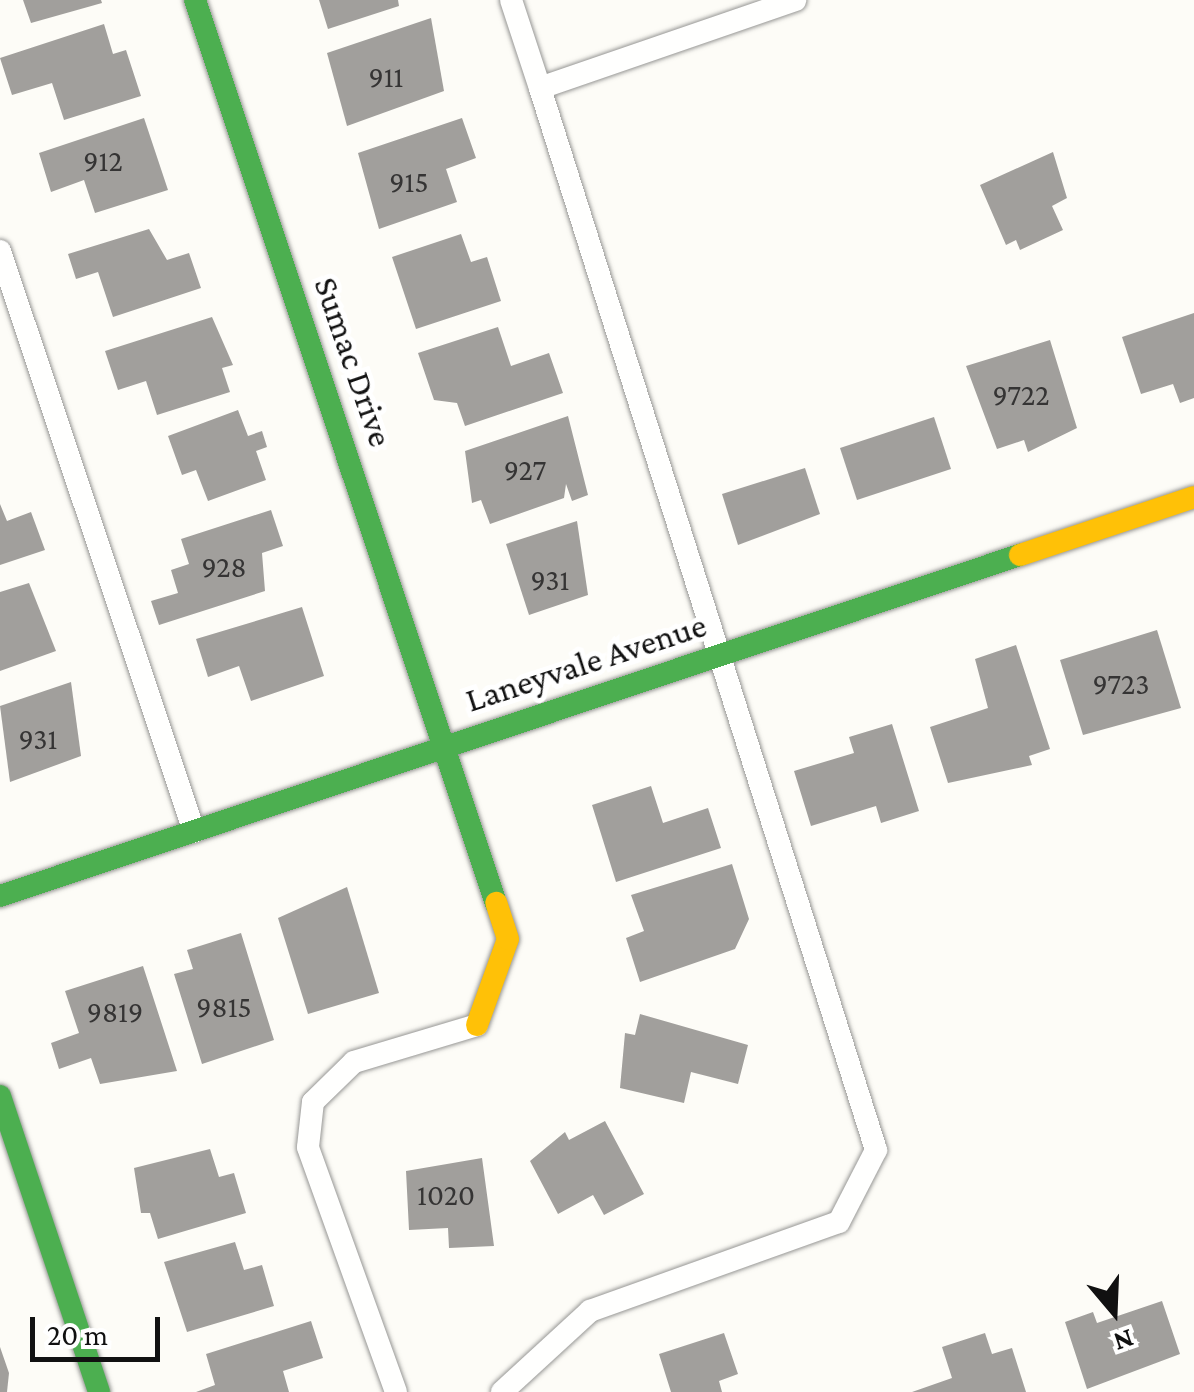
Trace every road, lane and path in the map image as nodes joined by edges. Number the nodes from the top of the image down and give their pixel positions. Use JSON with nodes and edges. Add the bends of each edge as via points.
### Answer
{"nodes":[{"id":1,"x":195,"y":0,"type":"edge"},
{"id":2,"x":511,"y":0,"type":"edge"},
{"id":3,"x":795,"y":0,"type":"edge"},
{"id":4,"x":540,"y":88,"type":"junction"},
{"id":5,"x":0,"y":251,"type":"edge"},
{"id":6,"x":1194,"y":497,"type":"edge"},
{"id":7,"x":720,"y":655,"type":"junction"},
{"id":8,"x":445,"y":746,"type":"junction"},
{"id":9,"x":194,"y":831,"type":"junction"},
{"id":10,"x":0,"y":896,"type":"edge"},
{"id":11,"x":477,"y":1026,"type":"joint"},
{"id":12,"x":0,"y":1096,"type":"edge"},
{"id":13,"x":99,"y":1392,"type":"edge"},
{"id":14,"x":396,"y":1392,"type":"edge"},
{"id":15,"x":502,"y":1392,"type":"edge"}],
"edges":[{"from":1,"to":8,"type":"street","name":"Sumac Drive"},
{"from":2,"to":4,"type":"lane"},
{"from":3,"to":4,"type":"lane"},
{"from":4,"to":7,"type":"lane"},
{"from":5,"to":9,"type":"lane"},
{"from":6,"to":7,"type":"street","name":"Laneyvale Avenue"},
{"from":7,"to":8,"type":"street","name":"Laneyvale Avenue"},
{"from":7,"to":15,"type":"lane","via":[[876,1150],[839,1222],[590,1311]]},
{"from":8,"to":9,"type":"street","name":"Laneyvale Avenue"},
{"from":8,"to":11,"type":"street","name":"Sumac Drive","via":[[508,938]]},
{"from":9,"to":10,"type":"street","name":"Laneyvale Avenue"},
{"from":11,"to":14,"type":"lane","via":[[354,1062],[313,1102],[308,1148]]},
{"from":12,"to":13,"type":"street"}]}
